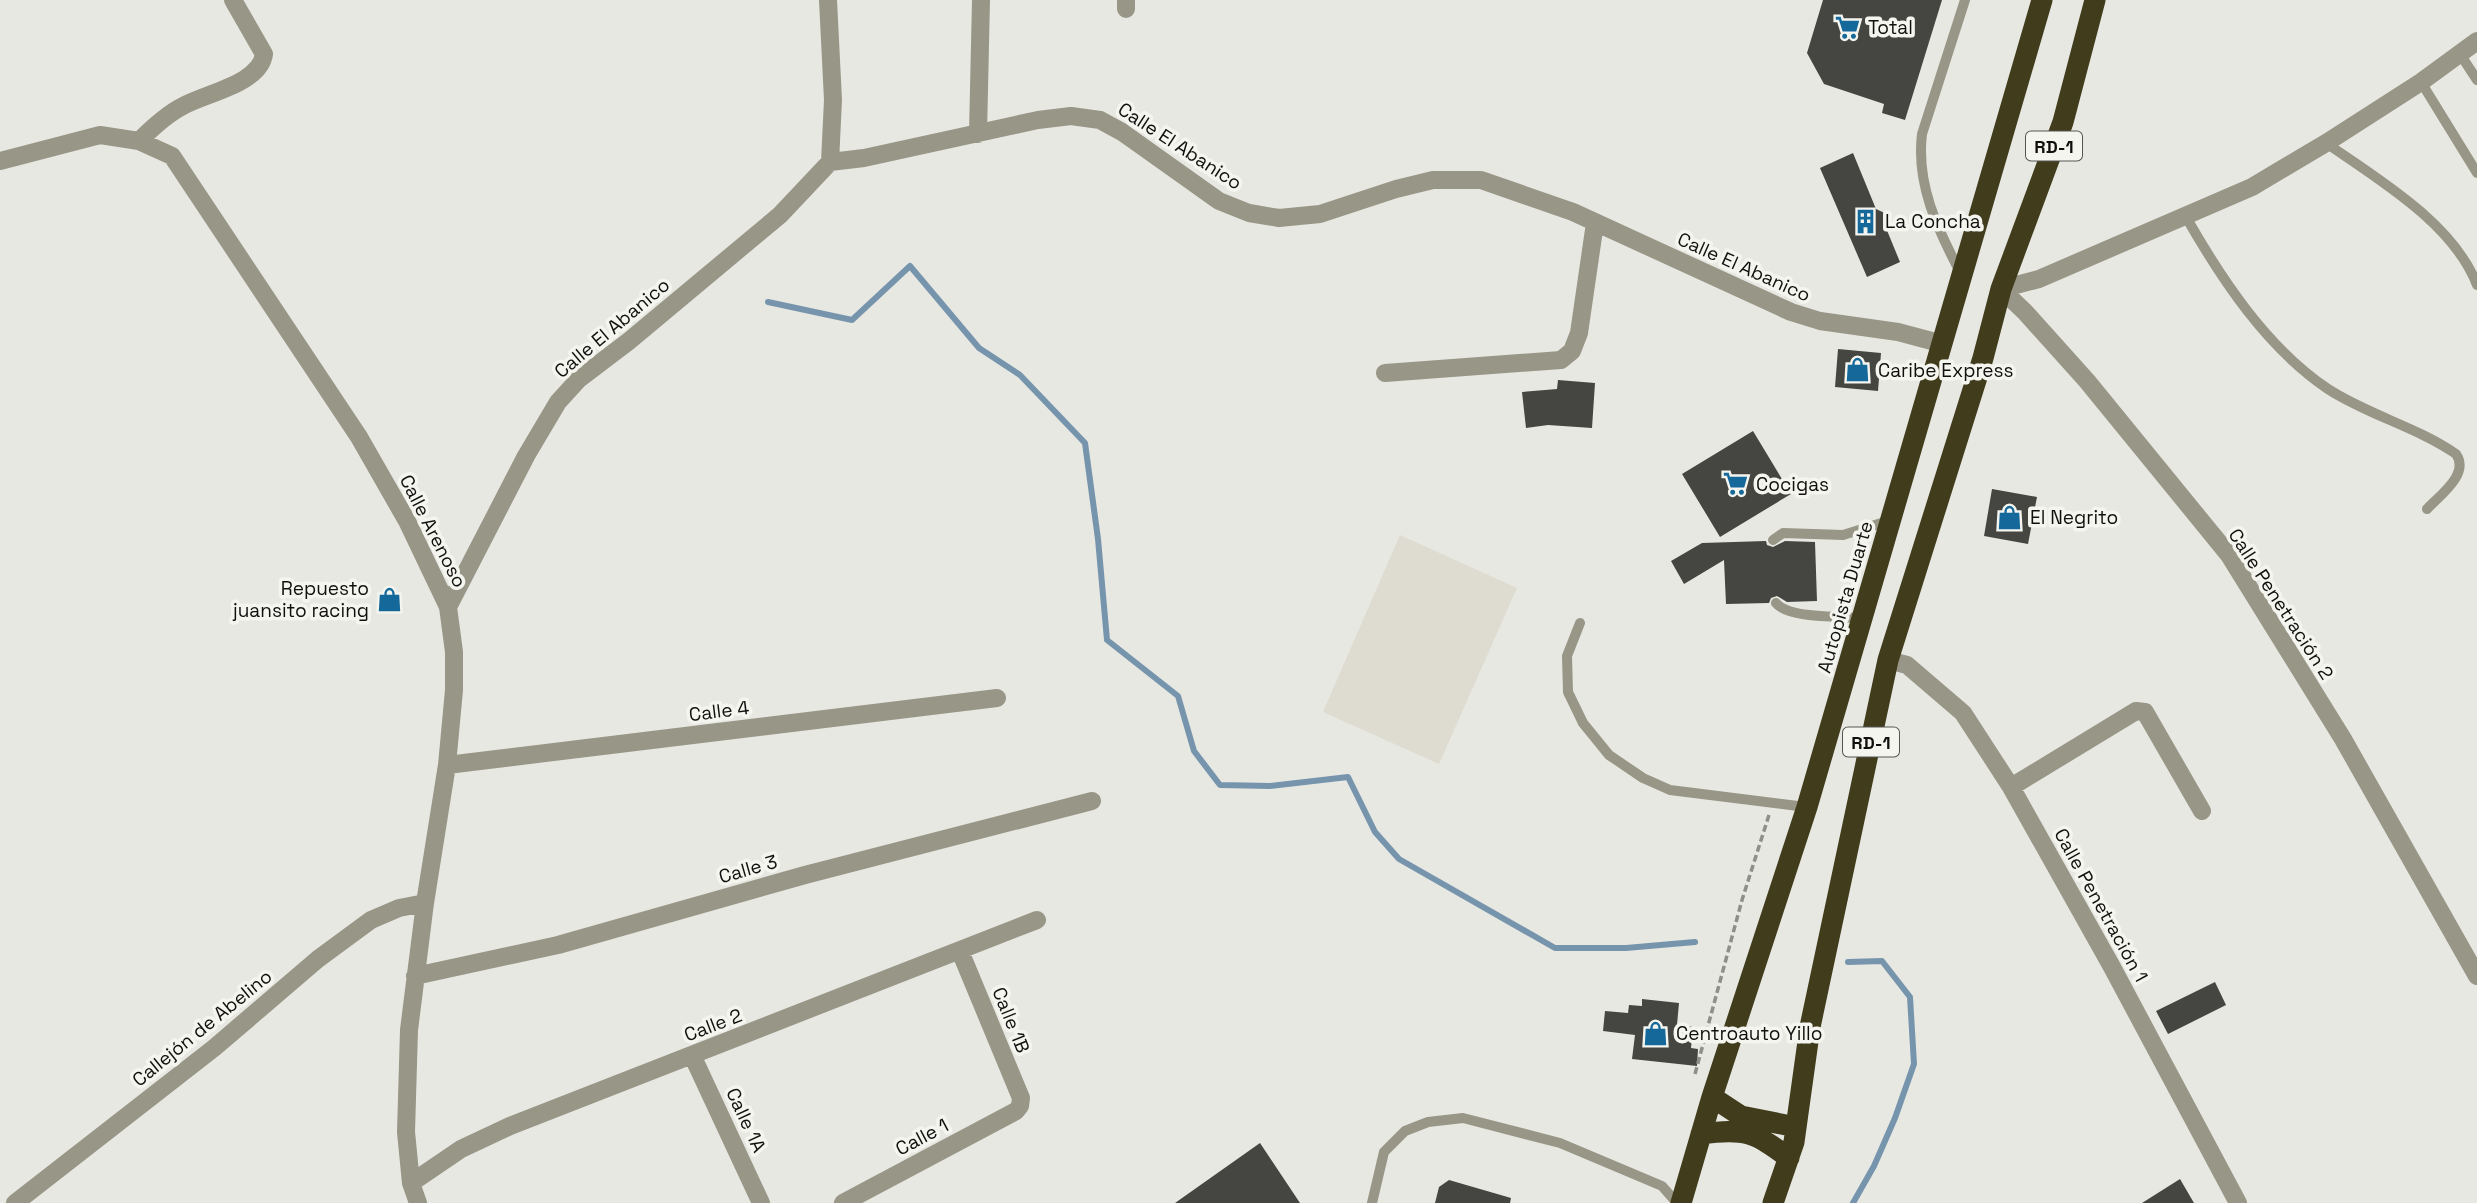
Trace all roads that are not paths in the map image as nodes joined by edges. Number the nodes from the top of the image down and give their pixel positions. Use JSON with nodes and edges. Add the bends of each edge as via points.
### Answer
{"nodes":[{"id":1,"x":233,"y":0,"type":"edge"},
{"id":2,"x":828,"y":0,"type":"edge"},
{"id":3,"x":981,"y":0,"type":"edge"},
{"id":4,"x":1965,"y":0,"type":"edge"},
{"id":5,"x":2042,"y":0,"type":"edge"},
{"id":6,"x":2095,"y":0,"type":"edge"},
{"id":7,"x":2477,"y":41,"type":"edge"},
{"id":8,"x":2460,"y":54,"type":"junction"},
{"id":9,"x":2477,"y":80,"type":"edge"},
{"id":10,"x":2421,"y":82,"type":"junction"},
{"id":11,"x":978,"y":134,"type":"junction"},
{"id":12,"x":139,"y":141,"type":"junction"},
{"id":13,"x":2326,"y":143,"type":"junction"},
{"id":14,"x":0,"y":161,"type":"edge"},
{"id":15,"x":830,"y":162,"type":"junction"},
{"id":16,"x":2477,"y":173,"type":"edge"},
{"id":17,"x":2186,"y":217,"type":"junction"},
{"id":18,"x":1595,"y":223,"type":"junction"},
{"id":19,"x":1962,"y":275,"type":"junction"},
{"id":20,"x":2477,"y":285,"type":"edge"},
{"id":21,"x":2001,"y":289,"type":"junction"},
{"id":22,"x":1943,"y":344,"type":"junction"},
{"id":23,"x":1385,"y":373,"type":"dead end"},
{"id":24,"x":2427,"y":509,"type":"dead end"},
{"id":25,"x":1892,"y":519,"type":"junction"},
{"id":26,"x":1773,"y":541,"type":"dead end"},
{"id":27,"x":1776,"y":603,"type":"dead end"},
{"id":28,"x":448,"y":607,"type":"junction"},
{"id":29,"x":1863,"y":618,"type":"junction"},
{"id":30,"x":1580,"y":622,"type":"dead end"},
{"id":31,"x":1888,"y":660,"type":"junction"},
{"id":32,"x":997,"y":698,"type":"dead end"},
{"id":33,"x":447,"y":765,"type":"junction"},
{"id":34,"x":2011,"y":787,"type":"junction"},
{"id":35,"x":1092,"y":801,"type":"dead end"},
{"id":36,"x":1807,"y":807,"type":"junction"},
{"id":37,"x":2202,"y":811,"type":"dead end"},
{"id":38,"x":425,"y":903,"type":"junction"},
{"id":39,"x":1037,"y":920,"type":"dead end"},
{"id":40,"x":960,"y":951,"type":"junction"},
{"id":41,"x":415,"y":976,"type":"junction"},
{"id":42,"x":2477,"y":976,"type":"edge"},
{"id":43,"x":692,"y":1055,"type":"junction"},
{"id":44,"x":1712,"y":1097,"type":"junction"},
{"id":45,"x":1020,"y":1105,"type":"joint"},
{"id":46,"x":1796,"y":1127,"type":"junction"},
{"id":47,"x":1701,"y":1134,"type":"junction"},
{"id":48,"x":1788,"y":1158,"type":"junction"},
{"id":49,"x":411,"y":1183,"type":"junction"},
{"id":50,"x":15,"y":1203,"type":"edge"},
{"id":51,"x":418,"y":1203,"type":"edge"},
{"id":52,"x":761,"y":1203,"type":"edge"},
{"id":53,"x":843,"y":1203,"type":"edge"},
{"id":54,"x":1371,"y":1203,"type":"edge"},
{"id":55,"x":1679,"y":1203,"type":"edge"},
{"id":56,"x":1773,"y":1203,"type":"edge"},
{"id":57,"x":2238,"y":1203,"type":"edge"}],
"edges":[{"from":1,"to":12,"type":"street","via":[[264,54],[263,62],[216,94],[183,106]]},
{"from":2,"to":15,"type":"street","via":[[833,100]]},
{"from":3,"to":11,"type":"street"},
{"from":4,"to":19,"type":"lane","via":[[1922,134],[1919,157],[1939,232]]},
{"from":5,"to":19,"type":"highway","name":"Autopista Duarte","number":"RD-1"},
{"from":6,"to":21,"type":"highway","number":"RD-1","via":[[2063,122]]},
{"from":7,"to":8,"type":"street"},
{"from":8,"to":9,"type":"lane"},
{"from":8,"to":10,"type":"street"},
{"from":10,"to":13,"type":"street"},
{"from":10,"to":16,"type":"lane"},
{"from":11,"to":15,"type":"street","name":"Calle El Abanico"},
{"from":11,"to":18,"type":"street","name":"Calle El Abanico","via":[[1071,116],[1100,120],[1219,201],[1249,214],[1279,218],[1320,214],[1433,180],[1481,180]]},
{"from":12,"to":14,"type":"street","name":"Calle Arenoso","via":[[100,135]]},
{"from":12,"to":28,"type":"street","name":"Calle Arenoso","via":[[172,156],[359,437],[407,521]]},
{"from":13,"to":17,"type":"street","via":[[2252,187]]},
{"from":13,"to":20,"type":"lane","via":[[2427,219],[2455,246]]},
{"from":15,"to":28,"type":"street","name":"Calle El Abanico","via":[[780,215],[579,379],[558,402]]},
{"from":17,"to":21,"type":"street","via":[[2039,279]]},
{"from":17,"to":24,"type":"lane","via":[[2240,300],[2281,350],[2328,389],[2456,454],[2461,461],[2457,477]]},
{"from":18,"to":22,"type":"street","name":"Calle El Abanico","via":[[1791,312]]},
{"from":18,"to":23,"type":"street","via":[[1579,332],[1572,351],[1561,360]]},
{"from":19,"to":22,"type":"highway","name":"Autopista Duarte","number":"RD-1"},
{"from":21,"to":31,"type":"highway","number":"RD-1"},
{"from":21,"to":42,"type":"street","name":"Calle Penetración 2","via":[[2087,381],[2229,555],[2343,739]]},
{"from":22,"to":25,"type":"highway","name":"Autopista Duarte","number":"RD-1"},
{"from":25,"to":26,"type":"lane","via":[[1843,535],[1783,533]]},
{"from":25,"to":29,"type":"highway","name":"Autopista Duarte","number":"RD-1"},
{"from":27,"to":29,"type":"lane","via":[[1791,613]]},
{"from":28,"to":33,"type":"street","name":"Calle Arenoso","via":[[454,690]]},
{"from":29,"to":36,"type":"highway","name":"Autopista Duarte","number":"RD-1"},
{"from":30,"to":36,"type":"lane","via":[[1567,656],[1568,692],[1583,723],[1609,755],[1670,790]]},
{"from":31,"to":34,"type":"street","name":"Calle Penetración 1","via":[[1907,665],[1963,713]]},
{"from":31,"to":46,"type":"highway","number":"RD-1","via":[[1810,1027]]},
{"from":32,"to":33,"type":"street","name":"Calle 4"},
{"from":33,"to":38,"type":"street","name":"Calle Arenoso"},
{"from":34,"to":37,"type":"street","via":[[2141,710]]},
{"from":34,"to":57,"type":"street","name":"Calle Penetración 1"},
{"from":35,"to":41,"type":"street","name":"Calle 3","via":[[558,944]]},
{"from":36,"to":44,"type":"highway","name":"Autopista Duarte","number":"RD-1"},
{"from":38,"to":41,"type":"street","name":"Calle Arenoso"},
{"from":38,"to":50,"type":"street","name":"Callejón de Abelino","via":[[371,920],[318,958],[194,1064]]},
{"from":39,"to":40,"type":"street","name":"Calle 2"},
{"from":40,"to":43,"type":"street","name":"Calle 2"},
{"from":40,"to":45,"type":"street","name":"Calle 1B"},
{"from":41,"to":49,"type":"street","name":"Calle Arenoso","via":[[405,1132]]},
{"from":43,"to":49,"type":"street","name":"Calle 2","via":[[510,1126],[461,1149]]},
{"from":43,"to":52,"type":"street","name":"Calle 1A"},
{"from":44,"to":46,"type":"highway","via":[[1741,1116]]},
{"from":44,"to":47,"type":"highway","name":"Autopista Duarte","number":"RD-1"},
{"from":45,"to":53,"type":"street","name":"Calle 1"},
{"from":46,"to":48,"type":"highway","number":"RD-1"},
{"from":47,"to":48,"type":"highway","via":[[1749,1133]]},
{"from":47,"to":55,"type":"highway","name":"Autopista Duarte","number":"RD-1"},
{"from":48,"to":56,"type":"highway","number":"RD-1"},
{"from":49,"to":51,"type":"street","name":"Calle Arenoso"},
{"from":54,"to":55,"type":"lane","via":[[1384,1152],[1405,1131],[1428,1122],[1463,1118],[1560,1143],[1662,1186]]}]}
